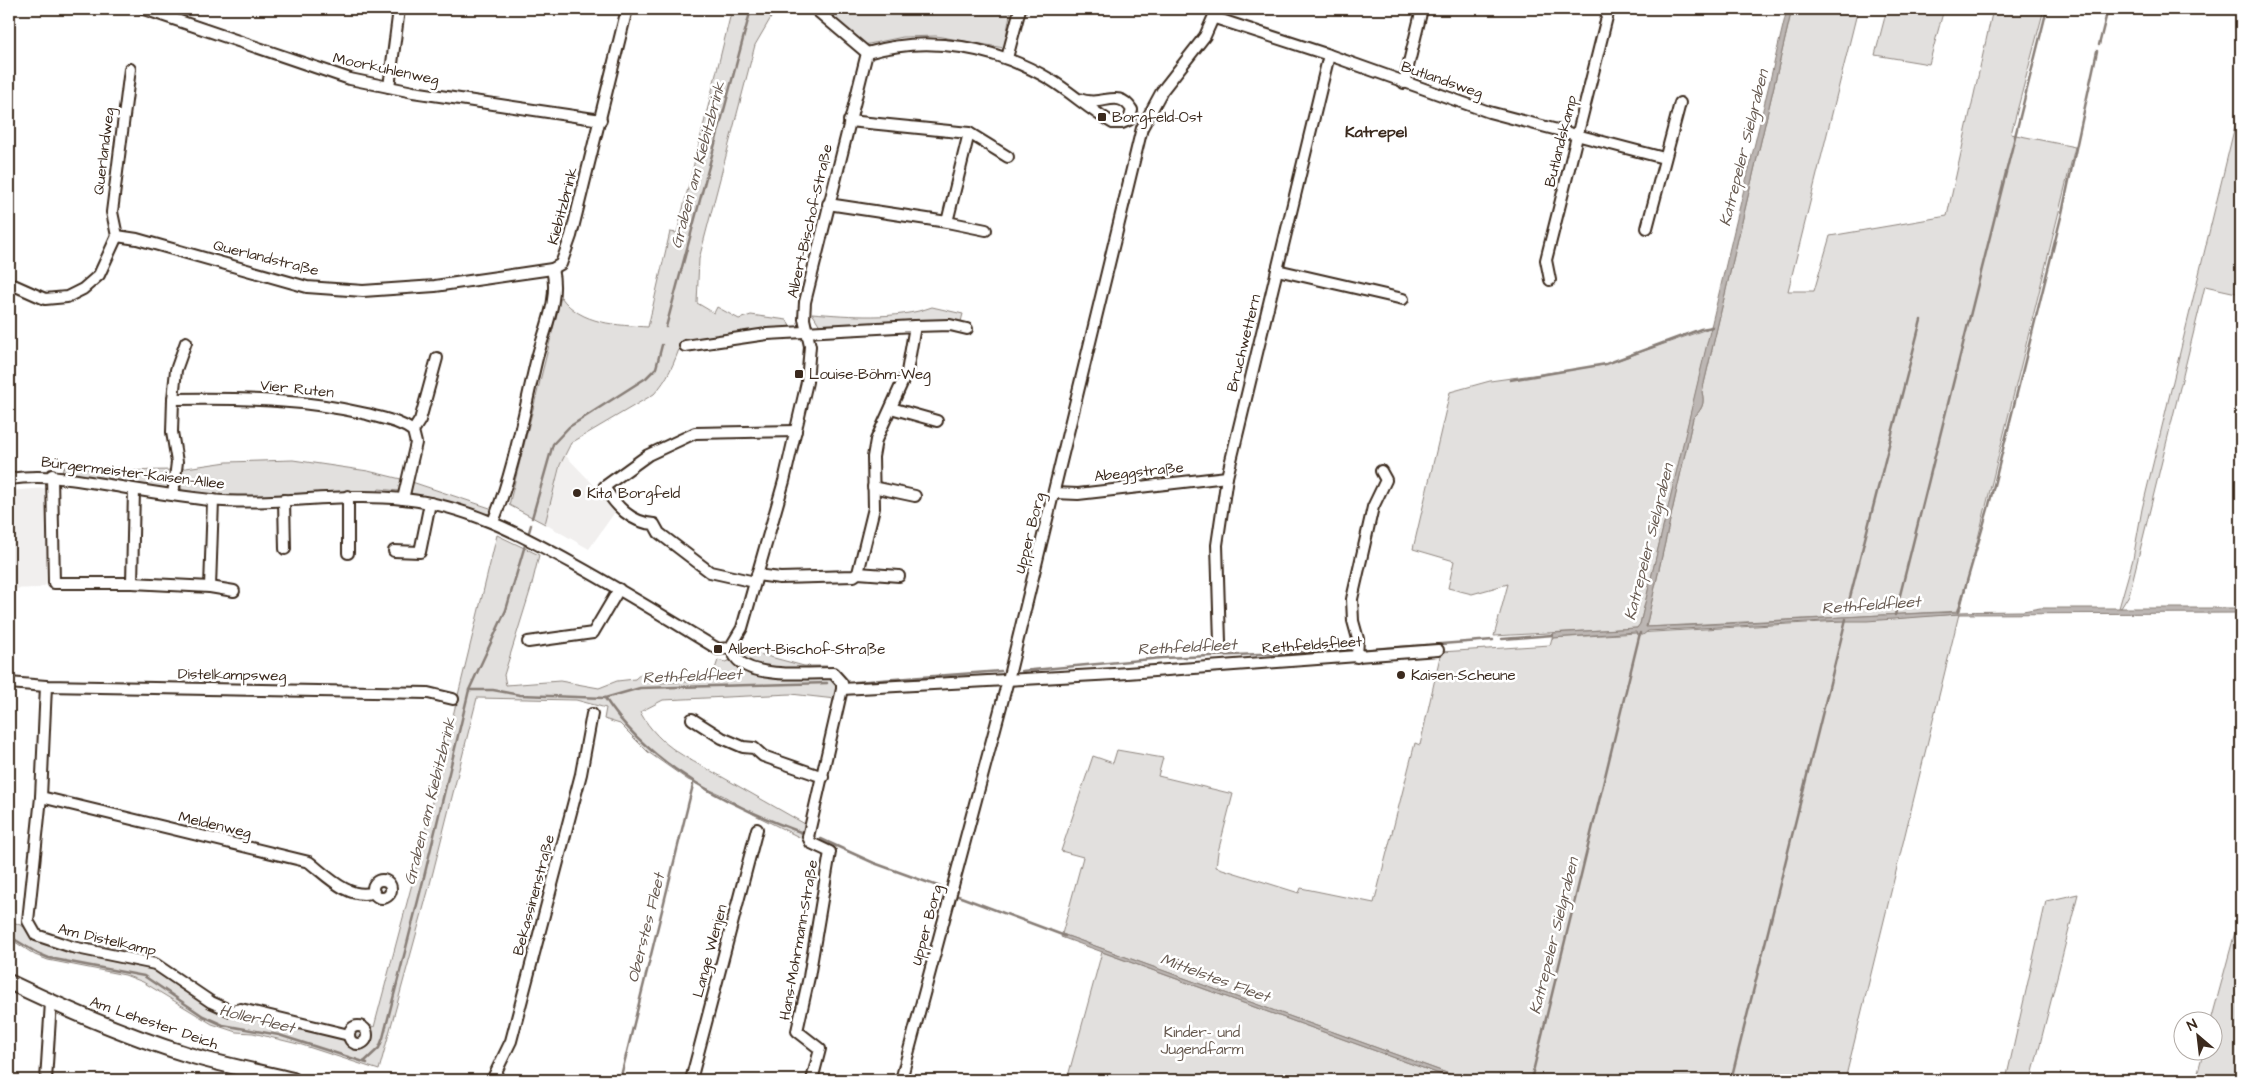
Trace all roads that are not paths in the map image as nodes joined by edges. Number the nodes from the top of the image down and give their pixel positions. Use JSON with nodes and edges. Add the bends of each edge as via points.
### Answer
{"nodes":[{"id":1,"x":144,"y":9,"type":"edge"},
{"id":2,"x":399,"y":9,"type":"edge"},
{"id":3,"x":627,"y":9,"type":"edge"},
{"id":4,"x":815,"y":9,"type":"edge"},
{"id":5,"x":1020,"y":9,"type":"edge"},
{"id":6,"x":1422,"y":9,"type":"edge"},
{"id":7,"x":1609,"y":9,"type":"edge"},
{"id":8,"x":1216,"y":13,"type":"edge"},
{"id":9,"x":867,"y":52,"type":"junction"},
{"id":10,"x":1329,"y":55,"type":"junction"},
{"id":11,"x":1007,"y":58,"type":"junction"},
{"id":12,"x":130,"y":69,"type":"dead end"},
{"id":13,"x":1404,"y":83,"type":"junction"},
{"id":14,"x":388,"y":88,"type":"junction"},
{"id":15,"x":1078,"y":99,"type":"junction"},
{"id":16,"x":1680,"y":103,"type":"dead end"},
{"id":17,"x":601,"y":120,"type":"junction"},
{"id":18,"x":1129,"y":120,"type":"junction"},
{"id":19,"x":849,"y":121,"type":"junction"},
{"id":20,"x":1142,"y":128,"type":"junction"},
{"id":21,"x":969,"y":133,"type":"junction"},
{"id":22,"x":1578,"y":134,"type":"junction"},
{"id":23,"x":1008,"y":157,"type":"dead end"},
{"id":24,"x":1664,"y":158,"type":"junction"},
{"id":25,"x":828,"y":204,"type":"junction"},
{"id":26,"x":947,"y":222,"type":"junction"},
{"id":27,"x":1647,"y":228,"type":"dead end"},
{"id":28,"x":986,"y":230,"type":"dead end"},
{"id":29,"x":117,"y":236,"type":"junction"},
{"id":30,"x":552,"y":269,"type":"junction"},
{"id":31,"x":1277,"y":270,"type":"junction"},
{"id":32,"x":1550,"y":280,"type":"dead end"},
{"id":33,"x":9,"y":283,"type":"edge"},
{"id":34,"x":1402,"y":299,"type":"dead end"},
{"id":35,"x":916,"y":326,"type":"junction"},
{"id":36,"x":967,"y":329,"type":"dead end"},
{"id":37,"x":807,"y":332,"type":"junction"},
{"id":38,"x":186,"y":342,"type":"dead end"},
{"id":39,"x":685,"y":346,"type":"dead end"},
{"id":40,"x":437,"y":358,"type":"dead end"},
{"id":41,"x":173,"y":399,"type":"junction"},
{"id":42,"x":890,"y":408,"type":"junction"},
{"id":43,"x":937,"y":421,"type":"dead end"},
{"id":44,"x":796,"y":430,"type":"junction"},
{"id":45,"x":413,"y":431,"type":"junction"},
{"id":46,"x":1381,"y":471,"type":"dead end"},
{"id":47,"x":52,"y":475,"type":"junction"},
{"id":48,"x":1227,"y":477,"type":"junction"},
{"id":49,"x":9,"y":478,"type":"edge"},
{"id":50,"x":873,"y":487,"type":"junction"},
{"id":51,"x":134,"y":490,"type":"junction"},
{"id":52,"x":1055,"y":493,"type":"junction"},
{"id":53,"x":173,"y":495,"type":"junction"},
{"id":54,"x":348,"y":496,"type":"junction"},
{"id":55,"x":915,"y":496,"type":"dead end"},
{"id":56,"x":403,"y":499,"type":"junction"},
{"id":57,"x":213,"y":500,"type":"junction"},
{"id":58,"x":284,"y":500,"type":"junction"},
{"id":59,"x":430,"y":503,"type":"junction"},
{"id":60,"x":493,"y":522,"type":"junction"},
{"id":61,"x":284,"y":549,"type":"dead end"},
{"id":62,"x":394,"y":550,"type":"dead end"},
{"id":63,"x":348,"y":552,"type":"dead end"},
{"id":64,"x":858,"y":573,"type":"junction"},
{"id":65,"x":899,"y":576,"type":"dead end"},
{"id":66,"x":756,"y":579,"type":"junction"},
{"id":67,"x":132,"y":583,"type":"junction"},
{"id":68,"x":210,"y":588,"type":"junction"},
{"id":69,"x":619,"y":589,"type":"junction"},
{"id":70,"x":234,"y":591,"type":"dead end"},
{"id":71,"x":528,"y":642,"type":"dead end"},
{"id":72,"x":1220,"y":642,"type":"dead end"},
{"id":73,"x":732,"y":646,"type":"junction"},
{"id":74,"x":1438,"y":650,"type":"dead end"},
{"id":75,"x":1357,"y":657,"type":"junction"},
{"id":76,"x":1008,"y":680,"type":"junction"},
{"id":77,"x":9,"y":683,"type":"edge"},
{"id":78,"x":46,"y":686,"type":"junction"},
{"id":79,"x":842,"y":689,"type":"junction"},
{"id":80,"x":453,"y":699,"type":"dead end"},
{"id":81,"x":592,"y":714,"type":"dead end"},
{"id":82,"x":692,"y":719,"type":"dead end"},
{"id":83,"x":823,"y":777,"type":"junction"},
{"id":84,"x":41,"y":797,"type":"junction"},
{"id":85,"x":757,"y":829,"type":"dead end"},
{"id":86,"x":374,"y":892,"type":"dead end"},
{"id":87,"x":9,"y":982,"type":"edge"},
{"id":88,"x":51,"y":1002,"type":"junction"},
{"id":89,"x":349,"y":1035,"type":"dead end"},
{"id":90,"x":46,"y":1080,"type":"edge"},
{"id":91,"x":292,"y":1080,"type":"edge"},
{"id":92,"x":492,"y":1080,"type":"edge"},
{"id":93,"x":691,"y":1080,"type":"edge"},
{"id":94,"x":812,"y":1080,"type":"edge"},
{"id":95,"x":901,"y":1080,"type":"edge"}],
"edges":[{"from":1,"to":14,"type":"street","name":"Moorkuhlenweg","via":[[350,79]]},
{"from":2,"to":14,"type":"street"},
{"from":3,"to":17,"type":"street","name":"Kiebitzbrink"},
{"from":4,"to":9,"type":"street"},
{"from":5,"to":11,"type":"street"},
{"from":6,"to":13,"type":"street"},
{"from":7,"to":22,"type":"street","name":"Butlandskamp"},
{"from":8,"to":10,"type":"street","name":"Butlandsweg"},
{"from":8,"to":20,"type":"street","name":"Upper Borg","via":[[1206,36],[1162,91]]},
{"from":9,"to":11,"type":"street","via":[[894,46],[948,45]]},
{"from":9,"to":19,"type":"street","name":"Albert-Bischof-Straße"},
{"from":10,"to":13,"type":"street","name":"Butlandsweg"},
{"from":10,"to":31,"type":"street","name":"Bruchwettern"},
{"from":11,"to":15,"type":"street"},
{"from":12,"to":29,"type":"street","name":"Querlandweg","via":[[112,212]]},
{"from":13,"to":22,"type":"street","name":"Butlandsweg","via":[[1490,112]]},
{"from":14,"to":17,"type":"street","name":"Moorkuhlenweg"},
{"from":15,"to":18,"type":"street","via":[[1113,123],[1122,124]]},
{"from":15,"to":18,"type":"street","via":[[1099,102],[1122,99],[1132,110]]},
{"from":16,"to":24,"type":"street"},
{"from":17,"to":30,"type":"street","name":"Kiebitzbrink","via":[[564,258]]},
{"from":18,"to":20,"type":"street"},
{"from":19,"to":21,"type":"street"},
{"from":19,"to":25,"type":"street","name":"Albert-Bischof-Straße"},
{"from":20,"to":52,"type":"street","name":"Upper Borg"},
{"from":21,"to":23,"type":"street"},
{"from":21,"to":26,"type":"street"},
{"from":22,"to":24,"type":"street","name":"Butlandsweg"},
{"from":22,"to":32,"type":"street","name":"Butlandskamp","via":[[1546,260]]},
{"from":24,"to":27,"type":"street"},
{"from":25,"to":26,"type":"street"},
{"from":25,"to":37,"type":"street","name":"Albert-Bischof-Straße","via":[[805,302]]},
{"from":26,"to":28,"type":"street"},
{"from":29,"to":30,"type":"street","name":"Querlandstraße","via":[[307,287],[372,290],[435,286]]},
{"from":29,"to":33,"type":"street","via":[[99,274],[83,289],[67,297],[45,299]]},
{"from":30,"to":60,"type":"street","via":[[556,291],[512,469]]},
{"from":31,"to":34,"type":"street"},
{"from":31,"to":48,"type":"street","name":"Bruchwettern"},
{"from":35,"to":36,"type":"street","via":[[950,325]]},
{"from":35,"to":37,"type":"street"},
{"from":35,"to":42,"type":"street","via":[[907,372]]},
{"from":37,"to":39,"type":"street","via":[[738,337]]},
{"from":37,"to":44,"type":"street","name":"Albert-Bischof-Straße","via":[[809,361]]},
{"from":38,"to":41,"type":"street","via":[[176,370]]},
{"from":40,"to":45,"type":"street","via":[[420,420]]},
{"from":41,"to":45,"type":"street","name":"Vier Ruten","via":[[267,399],[323,406],[402,422]]},
{"from":41,"to":53,"type":"street","via":[[172,432],[177,462]]},
{"from":42,"to":43,"type":"street"},
{"from":42,"to":50,"type":"street","via":[[876,440]]},
{"from":44,"to":66,"type":"street","name":"Albert-Bischof-Straße"},
{"from":44,"to":66,"type":"street","via":[[695,433],[648,455],[604,487],[624,511],[640,523],[654,524],[658,533],[710,572]]},
{"from":45,"to":56,"type":"street","via":[[416,443]]},
{"from":46,"to":75,"type":"street","via":[[1386,480],[1373,507],[1352,598],[1358,639]]},
{"from":47,"to":49,"type":"street","name":"Bürgermeister-Kaisen-Allee"},
{"from":47,"to":51,"type":"street","name":"Bürgermeister-Kaisen-Allee"},
{"from":47,"to":67,"type":"street","via":[[54,583]]},
{"from":48,"to":52,"type":"street","name":"Abeggstraße","via":[[1078,494]]},
{"from":48,"to":72,"type":"street","name":"Bruchwettern","via":[[1217,545]]},
{"from":50,"to":55,"type":"street"},
{"from":50,"to":64,"type":"street","via":[[874,508]]},
{"from":51,"to":53,"type":"street","name":"Bürgermeister-Kaisen-Allee"},
{"from":51,"to":67,"type":"street"},
{"from":52,"to":76,"type":"street","name":"Upper Borg"},
{"from":53,"to":57,"type":"street","name":"Bürgermeister-Kaisen-Allee"},
{"from":54,"to":56,"type":"street","name":"Bürgermeister-Kaisen-Allee"},
{"from":54,"to":58,"type":"street","name":"Bürgermeister-Kaisen-Allee"},
{"from":54,"to":63,"type":"street"},
{"from":56,"to":59,"type":"street","name":"Bürgermeister-Kaisen-Allee"},
{"from":57,"to":58,"type":"street","name":"Bürgermeister-Kaisen-Allee"},
{"from":57,"to":68,"type":"street"},
{"from":58,"to":61,"type":"street"},
{"from":59,"to":60,"type":"street","name":"Bürgermeister-Kaisen-Allee"},
{"from":59,"to":62,"type":"street","via":[[420,552]]},
{"from":60,"to":69,"type":"street","name":"Bürgermeister-Kaisen-Allee"},
{"from":64,"to":65,"type":"street"},
{"from":64,"to":66,"type":"street","via":[[854,576]]},
{"from":66,"to":73,"type":"street","name":"Albert-Bischof-Straße","via":[[742,628]]},
{"from":67,"to":68,"type":"street"},
{"from":68,"to":70,"type":"street"},
{"from":69,"to":71,"type":"street","via":[[593,633]]},
{"from":69,"to":73,"type":"street","name":"Bürgermeister-Kaisen-Allee","via":[[718,649]]},
{"from":73,"to":79,"type":"street","via":[[738,661],[750,668],[777,673],[833,673],[842,683]]},
{"from":74,"to":75,"type":"street","name":"Rethfeldsfleet"},
{"from":75,"to":76,"type":"street","name":"Rethfeldsfleet"},
{"from":76,"to":79,"type":"street"},
{"from":76,"to":95,"type":"street","name":"Upper Borg"},
{"from":77,"to":78,"type":"street","name":"Distelkampsweg"},
{"from":78,"to":80,"type":"street","name":"Distelkampsweg","via":[[428,693]]},
{"from":78,"to":84,"type":"street","name":"Am Distelkamp"},
{"from":79,"to":83,"type":"street","name":"Hans-Mohrmann-Straße"},
{"from":81,"to":92,"type":"street","name":"Bekassinenstraße","via":[[581,774],[516,1024],[506,1055]]},
{"from":82,"to":83,"type":"street","via":[[722,738]]},
{"from":83,"to":94,"type":"street","name":"Hans-Mohrmann-Straße","via":[[808,837],[811,843],[830,852],[797,1031],[820,1049]]},
{"from":84,"to":86,"type":"street","name":"Meldenweg","via":[[309,862],[342,889],[366,895]]},
{"from":84,"to":89,"type":"street","name":"Am Distelkamp","via":[[28,921],[36,935],[64,945],[155,964],[211,1002],[231,1011],[241,1008]]},
{"from":85,"to":93,"type":"street","name":"Lange Wenjen"},
{"from":87,"to":88,"type":"street","name":"Am Lehester Deich"},
{"from":88,"to":90,"type":"street"},
{"from":88,"to":91,"type":"street","name":"Am Lehester Deich","via":[[157,1045]]}]}
